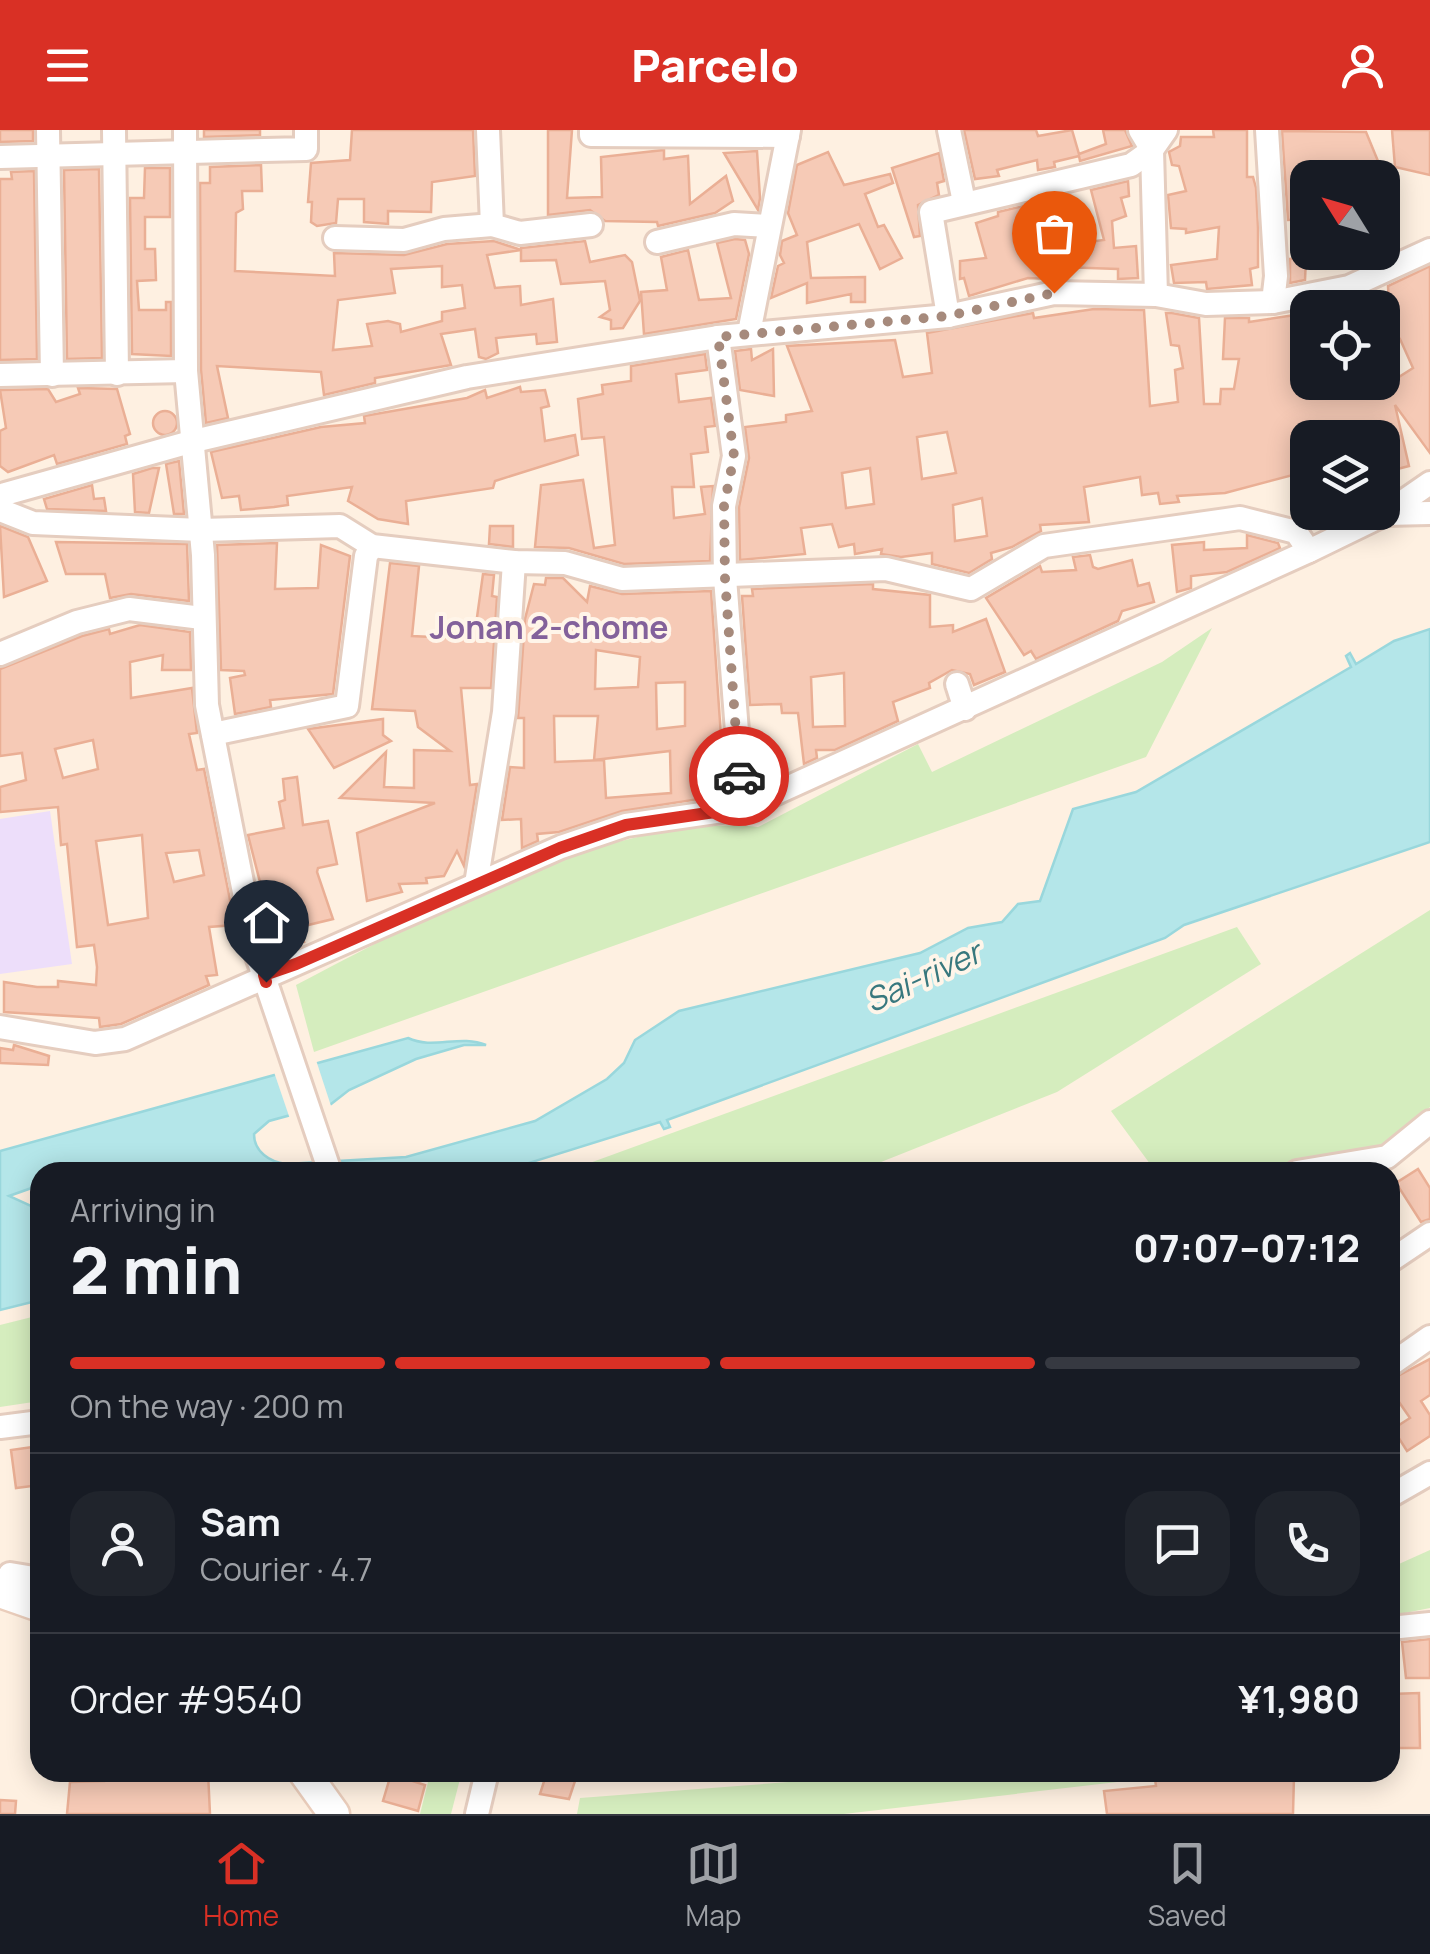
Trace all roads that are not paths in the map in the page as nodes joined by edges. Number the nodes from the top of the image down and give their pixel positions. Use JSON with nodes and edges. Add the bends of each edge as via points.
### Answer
{"nodes":[{"id":1,"x":48,"y":130,"type":"edge"},
{"id":2,"x":306,"y":130,"type":"edge"},
{"id":3,"x":488,"y":130,"type":"edge"},
{"id":4,"x":591,"y":130,"type":"edge"},
{"id":5,"x":949,"y":130,"type":"edge"},
{"id":6,"x":1166,"y":130,"type":"edge"},
{"id":7,"x":1267,"y":130,"type":"edge"},
{"id":8,"x":788,"y":133,"type":"edge"},
{"id":9,"x":1146,"y":140,"type":"edge"},
{"id":10,"x":185,"y":141,"type":"edge"},
{"id":11,"x":114,"y":142,"type":"edge"},
{"id":12,"x":49,"y":156,"type":"junction"},
{"id":13,"x":0,"y":157,"type":"edge"},
{"id":14,"x":964,"y":202,"type":"junction"},
{"id":15,"x":492,"y":225,"type":"junction"},
{"id":16,"x":591,"y":225,"type":"dead end"},
{"id":17,"x":768,"y":226,"type":"junction"},
{"id":18,"x":335,"y":238,"type":"dead end"},
{"id":19,"x":657,"y":242,"type":"dead end"},
{"id":20,"x":1430,"y":250,"type":"edge"},
{"id":21,"x":1156,"y":294,"type":"junction"},
{"id":22,"x":1273,"y":302,"type":"junction"},
{"id":23,"x":948,"y":316,"type":"junction"},
{"id":24,"x":749,"y":333,"type":"junction"},
{"id":25,"x":718,"y":337,"type":"junction"},
{"id":26,"x":186,"y":371,"type":"junction"},
{"id":27,"x":52,"y":374,"type":"junction"},
{"id":28,"x":117,"y":374,"type":"junction"},
{"id":29,"x":0,"y":375,"type":"edge"},
{"id":30,"x":194,"y":442,"type":"junction"},
{"id":31,"x":1430,"y":483,"type":"edge"},
{"id":32,"x":1,"y":498,"type":"edge"},
{"id":33,"x":1400,"y":504,"type":"edge"},
{"id":34,"x":1430,"y":513,"type":"edge"},
{"id":35,"x":1400,"y":514,"type":"edge"},
{"id":36,"x":201,"y":530,"type":"junction"},
{"id":37,"x":1353,"y":530,"type":"edge"},
{"id":38,"x":372,"y":546,"type":"junction"},
{"id":39,"x":1309,"y":551,"type":"junction"},
{"id":40,"x":514,"y":562,"type":"junction"},
{"id":41,"x":725,"y":578,"type":"junction"},
{"id":42,"x":202,"y":618,"type":"junction"},
{"id":43,"x":0,"y":654,"type":"edge"},
{"id":44,"x":956,"y":684,"type":"dead end"},
{"id":45,"x":965,"y":709,"type":"junction"},
{"id":46,"x":213,"y":734,"type":"junction"},
{"id":47,"x":742,"y":808,"type":"junction"},
{"id":48,"x":476,"y":884,"type":"junction"},
{"id":49,"x":264,"y":979,"type":"junction"},
{"id":50,"x":0,"y":1027,"type":"edge"},
{"id":51,"x":1430,"y":1122,"type":"edge"},
{"id":52,"x":327,"y":1162,"type":"edge"},
{"id":53,"x":1358,"y":1162,"type":"edge"},
{"id":54,"x":1430,"y":1234,"type":"edge"},
{"id":55,"x":1400,"y":1254,"type":"edge"},
{"id":56,"x":1430,"y":1337,"type":"edge"},
{"id":57,"x":1400,"y":1358,"type":"edge"},
{"id":58,"x":30,"y":1423,"type":"edge"},
{"id":59,"x":0,"y":1427,"type":"edge"},
{"id":60,"x":1430,"y":1473,"type":"edge"},
{"id":61,"x":1400,"y":1490,"type":"edge"},
{"id":62,"x":30,"y":1579,"type":"edge"},
{"id":63,"x":5,"y":1583,"type":"edge"},
{"id":64,"x":30,"y":1599,"type":"edge"},
{"id":65,"x":1430,"y":1624,"type":"edge"},
{"id":66,"x":1400,"y":1627,"type":"edge"},
{"id":67,"x":311,"y":1782,"type":"edge"},
{"id":68,"x":485,"y":1782,"type":"edge"},
{"id":69,"x":334,"y":1814,"type":"edge"},
{"id":70,"x":477,"y":1814,"type":"edge"}],
"edges":[{"from":1,"to":12,"type":"street"},
{"from":2,"to":10,"type":"street","via":[[306,149]]},
{"from":3,"to":15,"type":"street"},
{"from":4,"to":8,"type":"street","via":[[591,136]]},
{"from":5,"to":14,"type":"street"},
{"from":6,"to":9,"type":"street"},
{"from":7,"to":22,"type":"street"},
{"from":8,"to":17,"type":"street"},
{"from":9,"to":14,"type":"street","via":[[1131,164]]},
{"from":9,"to":21,"type":"street"},
{"from":10,"to":11,"type":"street"},
{"from":10,"to":26,"type":"street"},
{"from":11,"to":12,"type":"street"},
{"from":11,"to":28,"type":"street"},
{"from":12,"to":13,"type":"street"},
{"from":12,"to":27,"type":"street"},
{"from":14,"to":23,"type":"street","via":[[930,212]]},
{"from":15,"to":16,"type":"street","via":[[520,233]]},
{"from":15,"to":18,"type":"street","via":[[404,240]]},
{"from":17,"to":19,"type":"street","via":[[734,224]]},
{"from":17,"to":24,"type":"street"},
{"from":20,"to":22,"type":"street","via":[[1349,287]]},
{"from":21,"to":22,"type":"street","via":[[1206,304]]},
{"from":21,"to":23,"type":"street","via":[[1054,293]]},
{"from":23,"to":24,"type":"street"},
{"from":24,"to":25,"type":"street"},
{"from":25,"to":30,"type":"street","via":[[467,377]]},
{"from":25,"to":41,"type":"street","via":[[734,456],[724,506]]},
{"from":26,"to":28,"type":"street"},
{"from":26,"to":30,"type":"street"},
{"from":27,"to":28,"type":"street"},
{"from":27,"to":29,"type":"street"},
{"from":30,"to":32,"type":"street"},
{"from":30,"to":36,"type":"street"},
{"from":31,"to":33,"type":"street"},
{"from":32,"to":36,"type":"street","via":[[34,523]]},
{"from":34,"to":35,"type":"street"},
{"from":36,"to":38,"type":"street","via":[[340,526]]},
{"from":36,"to":42,"type":"street"},
{"from":37,"to":39,"type":"street"},
{"from":38,"to":40,"type":"street"},
{"from":38,"to":46,"type":"street","via":[[347,706]]},
{"from":39,"to":41,"type":"street","via":[[1296,532],[1240,518],[1044,546],[971,588],[886,570]]},
{"from":39,"to":45,"type":"street"},
{"from":40,"to":41,"type":"street","via":[[565,563],[622,579]]},
{"from":40,"to":48,"type":"street","via":[[504,712]]},
{"from":41,"to":47,"type":"street"},
{"from":42,"to":43,"type":"street","via":[[130,609],[77,622]]},
{"from":42,"to":46,"type":"street"},
{"from":44,"to":45,"type":"street"},
{"from":45,"to":47,"type":"street"},
{"from":46,"to":49,"type":"street"},
{"from":47,"to":48,"type":"street","via":[[626,825]]},
{"from":48,"to":49,"type":"street"},
{"from":49,"to":50,"type":"street","via":[[125,1039],[96,1043]]},
{"from":49,"to":52,"type":"street"},
{"from":51,"to":53,"type":"street","via":[[1388,1157]]},
{"from":54,"to":55,"type":"street"},
{"from":56,"to":57,"type":"street"},
{"from":58,"to":59,"type":"street"},
{"from":60,"to":61,"type":"street"},
{"from":62,"to":63,"type":"street"},
{"from":63,"to":64,"type":"street"},
{"from":65,"to":66,"type":"street"},
{"from":67,"to":69,"type":"street"},
{"from":68,"to":70,"type":"street"}]}
